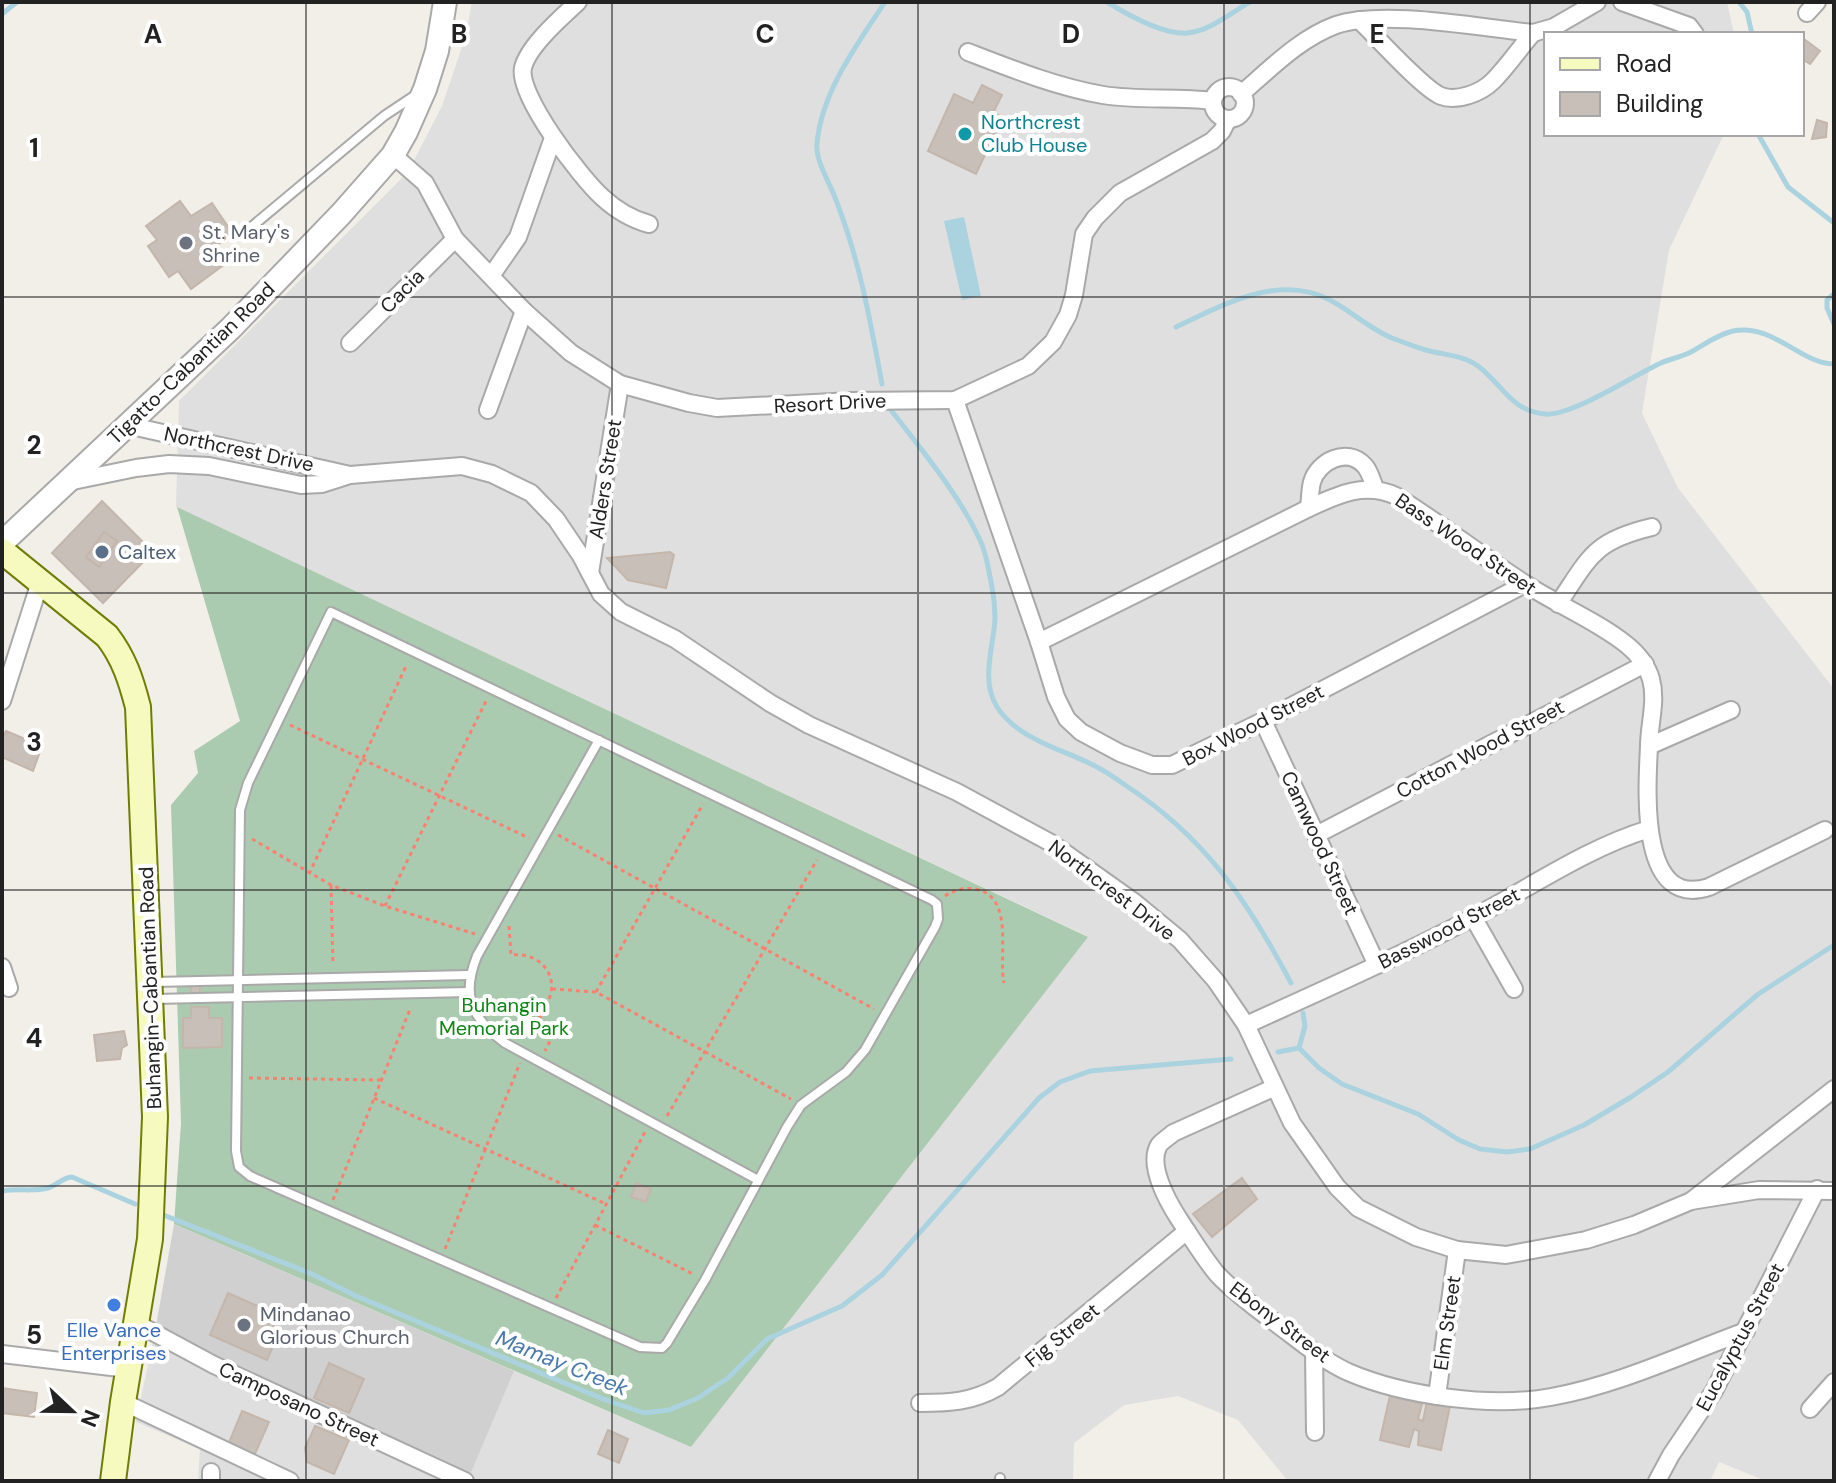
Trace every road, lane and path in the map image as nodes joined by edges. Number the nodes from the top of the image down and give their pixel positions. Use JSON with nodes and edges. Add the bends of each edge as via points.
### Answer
{"nodes":[{"id":1,"x":445,"y":2,"type":"edge"},
{"id":2,"x":578,"y":2,"type":"edge"},
{"id":3,"x":1597,"y":2,"type":"edge"},
{"id":4,"x":1622,"y":2,"type":"edge"},
{"id":5,"x":1359,"y":20,"type":"junction"},
{"id":6,"x":1694,"y":32,"type":"edge"},
{"id":7,"x":1533,"y":33,"type":"junction"},
{"id":8,"x":968,"y":52,"type":"dead end"},
{"id":9,"x":425,"y":89,"type":"junction"},
{"id":10,"x":1241,"y":94,"type":"junction"},
{"id":11,"x":1213,"y":101,"type":"junction"},
{"id":12,"x":1228,"y":119,"type":"junction"},
{"id":13,"x":553,"y":138,"type":"junction"},
{"id":14,"x":393,"y":155,"type":"junction"},
{"id":15,"x":649,"y":224,"type":"dead end"},
{"id":16,"x":249,"y":229,"type":"dead end"},
{"id":17,"x":455,"y":239,"type":"junction"},
{"id":18,"x":491,"y":276,"type":"junction"},
{"id":19,"x":524,"y":311,"type":"junction"},
{"id":20,"x":350,"y":343,"type":"dead end"},
{"id":21,"x":620,"y":384,"type":"junction"},
{"id":22,"x":955,"y":400,"type":"junction"},
{"id":23,"x":488,"y":410,"type":"dead end"},
{"id":24,"x":127,"y":425,"type":"junction"},
{"id":25,"x":229,"y":449,"type":"junction"},
{"id":26,"x":225,"y":469,"type":"junction"},
{"id":27,"x":350,"y":475,"type":"junction"},
{"id":28,"x":66,"y":483,"type":"junction"},
{"id":29,"x":1375,"y":488,"type":"junction"},
{"id":30,"x":1309,"y":508,"type":"junction"},
{"id":31,"x":1652,"y":527,"type":"dead end"},
{"id":32,"x":2,"y":543,"type":"edge"},
{"id":33,"x":2,"y":551,"type":"edge"},
{"id":34,"x":590,"y":573,"type":"junction"},
{"id":35,"x":40,"y":582,"type":"junction"},
{"id":36,"x":1525,"y":584,"type":"junction"},
{"id":37,"x":1558,"y":604,"type":"junction"},
{"id":38,"x":1039,"y":642,"type":"junction"},
{"id":39,"x":413,"y":651,"type":"junction"},
{"id":40,"x":1645,"y":664,"type":"junction"},
{"id":41,"x":491,"y":689,"type":"junction"},
{"id":42,"x":2,"y":701,"type":"edge"},
{"id":43,"x":1731,"y":710,"type":"dead end"},
{"id":44,"x":279,"y":720,"type":"junction"},
{"id":45,"x":1263,"y":721,"type":"junction"},
{"id":46,"x":599,"y":740,"type":"junction"},
{"id":47,"x":1649,"y":746,"type":"junction"},
{"id":48,"x":362,"y":759,"type":"junction"},
{"id":49,"x":709,"y":793,"type":"junction"},
{"id":50,"x":440,"y":796,"type":"junction"},
{"id":51,"x":548,"y":829,"type":"junction"},
{"id":52,"x":1649,"y":829,"type":"junction"},
{"id":53,"x":238,"y":830,"type":"junction"},
{"id":54,"x":1825,"y":830,"type":"dead end"},
{"id":55,"x":1316,"y":835,"type":"junction"},
{"id":56,"x":540,"y":843,"type":"junction"},
{"id":57,"x":824,"y":848,"type":"junction"},
{"id":58,"x":309,"y":874,"type":"junction"},
{"id":59,"x":331,"y":885,"type":"junction"},
{"id":60,"x":655,"y":889,"type":"junction"},
{"id":61,"x":937,"y":904,"type":"junction"},
{"id":62,"x":385,"y":906,"type":"junction"},
{"id":63,"x":503,"y":908,"type":"junction"},
{"id":64,"x":1473,"y":917,"type":"junction"},
{"id":65,"x":486,"y":937,"type":"junction"},
{"id":66,"x":764,"y":950,"type":"junction"},
{"id":67,"x":1377,"y":965,"type":"junction"},
{"id":68,"x":2,"y":967,"type":"edge"},
{"id":69,"x":469,"y":975,"type":"junction"},
{"id":70,"x":388,"y":977,"type":"junction"},
{"id":71,"x":318,"y":978,"type":"junction"},
{"id":72,"x":333,"y":978,"type":"junction"},
{"id":73,"x":238,"y":980,"type":"junction"},
{"id":74,"x":1004,"y":983,"type":"dead end"},
{"id":75,"x":9,"y":988,"type":"dead end"},
{"id":76,"x":552,"y":989,"type":"junction"},
{"id":77,"x":1514,"y":989,"type":"dead end"},
{"id":78,"x":151,"y":990,"type":"junction"},
{"id":79,"x":469,"y":992,"type":"junction"},
{"id":80,"x":596,"y":992,"type":"junction"},
{"id":81,"x":417,"y":993,"type":"junction"},
{"id":82,"x":388,"y":994,"type":"junction"},
{"id":83,"x":318,"y":995,"type":"junction"},
{"id":84,"x":238,"y":997,"type":"junction"},
{"id":85,"x":885,"y":1015,"type":"junction"},
{"id":86,"x":1246,"y":1025,"type":"junction"},
{"id":87,"x":705,"y":1052,"type":"junction"},
{"id":88,"x":524,"y":1054,"type":"junction"},
{"id":89,"x":539,"y":1061,"type":"junction"},
{"id":90,"x":237,"y":1077,"type":"junction"},
{"id":91,"x":381,"y":1080,"type":"junction"},
{"id":92,"x":1273,"y":1088,"type":"junction"},
{"id":93,"x":1834,"y":1089,"type":"edge"},
{"id":94,"x":374,"y":1098,"type":"junction"},
{"id":95,"x":801,"y":1105,"type":"junction"},
{"id":96,"x":651,"y":1120,"type":"junction"},
{"id":97,"x":661,"y":1126,"type":"junction"},
{"id":98,"x":485,"y":1149,"type":"junction"},
{"id":99,"x":758,"y":1180,"type":"junction"},
{"id":100,"x":1825,"y":1190,"type":"edge"},
{"id":101,"x":1691,"y":1201,"type":"junction"},
{"id":102,"x":606,"y":1204,"type":"junction"},
{"id":103,"x":329,"y":1211,"type":"junction"},
{"id":104,"x":595,"y":1225,"type":"junction"},
{"id":105,"x":1187,"y":1231,"type":"junction"},
{"id":106,"x":1457,"y":1250,"type":"junction"},
{"id":107,"x":440,"y":1260,"type":"junction"},
{"id":108,"x":705,"y":1280,"type":"junction"},
{"id":109,"x":551,"y":1308,"type":"junction"},
{"id":110,"x":136,"y":1323,"type":"junction"},
{"id":111,"x":1746,"y":1331,"type":"junction"},
{"id":112,"x":1314,"y":1352,"type":"junction"},
{"id":113,"x":2,"y":1354,"type":"edge"},
{"id":114,"x":128,"y":1369,"type":"junction"},
{"id":115,"x":1834,"y":1382,"type":"edge"},
{"id":116,"x":1437,"y":1396,"type":"junction"},
{"id":117,"x":123,"y":1402,"type":"junction"},
{"id":118,"x":920,"y":1403,"type":"dead end"},
{"id":119,"x":1810,"y":1409,"type":"dead end"},
{"id":120,"x":1315,"y":1432,"type":"dead end"},
{"id":121,"x":113,"y":1481,"type":"edge"},
{"id":122,"x":290,"y":1481,"type":"edge"},
{"id":123,"x":465,"y":1481,"type":"edge"},
{"id":124,"x":1657,"y":1481,"type":"edge"}],
"edges":[{"from":1,"to":9,"type":"street","name":"Tigatto-Cabantian Road"},
{"from":2,"to":13,"type":"street","via":[[523,66],[532,100]]},
{"from":3,"to":7,"type":"street"},
{"from":4,"to":6,"type":"street","via":[[1676,20]]},
{"from":5,"to":7,"type":"street"},
{"from":5,"to":7,"type":"street","via":[[1442,97],[1475,93],[1491,83]]},
{"from":5,"to":10,"type":"street","via":[[1335,25],[1298,46]]},
{"from":8,"to":11,"type":"street","via":[[1101,95]]},
{"from":9,"to":14,"type":"street","name":"Tigatto-Cabantian Road"},
{"from":9,"to":16,"type":"lane","via":[[384,116]]},
{"from":10,"to":11,"type":"street","via":[[1225,88]]},
{"from":10,"to":12,"type":"street","via":[[1244,108],[1238,117]]},
{"from":11,"to":12,"type":"street","via":[[1217,114]]},
{"from":12,"to":22,"type":"street","name":"Resort Drive","via":[[1212,141],[1120,193],[1095,218],[1084,234],[1068,315],[1053,342],[1028,366]]},
{"from":13,"to":15,"type":"street","via":[[602,197],[631,219]]},
{"from":13,"to":18,"type":"street","via":[[518,237]]},
{"from":14,"to":17,"type":"street","name":"Resort Drive","via":[[425,183]]},
{"from":14,"to":24,"type":"street","name":"Tigatto-Cabantian Road","via":[[231,328]]},
{"from":17,"to":18,"type":"street","name":"Resort Drive"},
{"from":17,"to":20,"type":"street","name":"Cacia"},
{"from":18,"to":19,"type":"street","name":"Resort Drive"},
{"from":19,"to":21,"type":"street","name":"Resort Drive","via":[[571,353]]},
{"from":19,"to":23,"type":"street"},
{"from":21,"to":22,"type":"street","name":"Resort Drive","via":[[717,408]]},
{"from":21,"to":34,"type":"street","name":"Alders Street"},
{"from":22,"to":38,"type":"street","name":"Box Wood Street"},
{"from":24,"to":25,"type":"street","name":"Northcrest Drive"},
{"from":24,"to":28,"type":"street","name":"Tigatto-Cabantian Road"},
{"from":25,"to":26,"type":"street"},
{"from":25,"to":27,"type":"street","name":"Northcrest Drive"},
{"from":26,"to":27,"type":"street","name":"Northcrest Drive","via":[[301,485]]},
{"from":26,"to":28,"type":"street","name":"Northcrest Drive","via":[[169,464]]},
{"from":27,"to":34,"type":"street","name":"Northcrest Drive","via":[[462,466],[492,474],[531,493],[548,510]]},
{"from":28,"to":32,"type":"street","name":"Tigatto-Cabantian Road"},
{"from":29,"to":30,"type":"street","name":"Bass Wood Street","via":[[1344,493]]},
{"from":29,"to":30,"type":"street","via":[[1356,459],[1335,458],[1316,472]]},
{"from":29,"to":36,"type":"street","name":"Bass Wood Street","via":[[1403,500]]},
{"from":30,"to":38,"type":"street","name":"Bass Wood Street"},
{"from":31,"to":37,"type":"street","via":[[1610,539]]},
{"from":33,"to":35,"type":"main road","name":"Buhangin-Cabantian Road"},
{"from":34,"to":86,"type":"street","name":"Northcrest Drive","via":[[601,594],[621,612],[675,639],[770,703],[1051,843],[1180,940]]},
{"from":35,"to":42,"type":"street"},
{"from":35,"to":78,"type":"main road","name":"Buhangin-Cabantian Road","via":[[107,636],[128,669],[138,707]]},
{"from":36,"to":37,"type":"street","name":"Bass Wood Street"},
{"from":36,"to":45,"type":"street","name":"Box Wood Street"},
{"from":37,"to":40,"type":"street","name":"Bass Wood Street","via":[[1610,633]]},
{"from":38,"to":45,"type":"street","name":"Box Wood Street","via":[[1067,719],[1081,732],[1152,765],[1172,765]]},
{"from":39,"to":41,"type":"lane"},
{"from":39,"to":44,"type":"lane","via":[[331,612]]},
{"from":39,"to":48,"type":"path"},
{"from":40,"to":47,"type":"street","via":[[1652,681]]},
{"from":40,"to":55,"type":"street","name":"Cotton Wood Street"},
{"from":41,"to":46,"type":"lane"},
{"from":41,"to":50,"type":"path"},
{"from":43,"to":47,"type":"street"},
{"from":44,"to":48,"type":"path"},
{"from":44,"to":53,"type":"lane","via":[[243,796]]},
{"from":45,"to":55,"type":"street","name":"Camwood Street"},
{"from":46,"to":49,"type":"lane"},
{"from":46,"to":51,"type":"lane"},
{"from":47,"to":52,"type":"street"},
{"from":48,"to":50,"type":"path"},
{"from":48,"to":58,"type":"path"},
{"from":49,"to":57,"type":"lane"},
{"from":49,"to":60,"type":"path"},
{"from":50,"to":56,"type":"path"},
{"from":50,"to":62,"type":"path"},
{"from":51,"to":56,"type":"lane"},
{"from":51,"to":60,"type":"path"},
{"from":52,"to":54,"type":"street","via":[[1668,882],[1698,890]]},
{"from":52,"to":64,"type":"street","name":"Basswood Street","via":[[1609,844]]},
{"from":53,"to":58,"type":"path"},
{"from":53,"to":73,"type":"lane"},
{"from":55,"to":67,"type":"street","name":"Camwood Street"},
{"from":56,"to":63,"type":"lane"},
{"from":57,"to":61,"type":"lane"},
{"from":57,"to":66,"type":"path"},
{"from":58,"to":59,"type":"path"},
{"from":59,"to":62,"type":"path"},
{"from":59,"to":72,"type":"path"},
{"from":60,"to":66,"type":"path"},
{"from":60,"to":80,"type":"path"},
{"from":61,"to":74,"type":"path","via":[[961,889],[991,896],[1002,917]]},
{"from":61,"to":85,"type":"lane","via":[[935,927]]},
{"from":62,"to":65,"type":"path"},
{"from":63,"to":65,"type":"lane"},
{"from":63,"to":76,"type":"path","via":[[511,955],[540,961]]},
{"from":64,"to":67,"type":"street","name":"Basswood Street"},
{"from":64,"to":77,"type":"street"},
{"from":65,"to":69,"type":"lane"},
{"from":66,"to":85,"type":"path"},
{"from":66,"to":87,"type":"path"},
{"from":67,"to":86,"type":"street","name":"Basswood Street"},
{"from":68,"to":75,"type":"street"},
{"from":69,"to":70,"type":"lane"},
{"from":69,"to":79,"type":"lane"},
{"from":70,"to":72,"type":"lane"},
{"from":70,"to":82,"type":"lane"},
{"from":71,"to":72,"type":"lane"},
{"from":71,"to":73,"type":"lane"},
{"from":71,"to":83,"type":"lane"},
{"from":73,"to":78,"type":"lane"},
{"from":73,"to":84,"type":"lane"},
{"from":76,"to":80,"type":"path"},
{"from":76,"to":89,"type":"path","via":[[538,1014],[553,1035]]},
{"from":78,"to":84,"type":"lane"},
{"from":78,"to":110,"type":"main road","name":"Buhangin-Cabantian Road","via":[[155,1117],[150,1239]]},
{"from":79,"to":81,"type":"lane"},
{"from":79,"to":88,"type":"lane","via":[[491,1033]]},
{"from":80,"to":87,"type":"path"},
{"from":81,"to":82,"type":"lane"},
{"from":81,"to":91,"type":"path"},
{"from":82,"to":83,"type":"lane"},
{"from":83,"to":84,"type":"lane"},
{"from":84,"to":90,"type":"lane"},
{"from":85,"to":95,"type":"lane","via":[[846,1072]]},
{"from":86,"to":92,"type":"street","name":"Northcrest Drive"},
{"from":87,"to":95,"type":"path"},
{"from":87,"to":97,"type":"path"},
{"from":88,"to":89,"type":"lane"},
{"from":88,"to":98,"type":"path"},
{"from":89,"to":96,"type":"lane"},
{"from":90,"to":91,"type":"path"},
{"from":90,"to":103,"type":"lane","via":[[239,1167]]},
{"from":91,"to":94,"type":"path"},
{"from":92,"to":105,"type":"street","name":"Ebony Street","via":[[1173,1133],[1159,1145],[1157,1173]]},
{"from":92,"to":106,"type":"street","name":"Northcrest Drive","via":[[1337,1187],[1358,1208],[1416,1237]]},
{"from":93,"to":101,"type":"street"},
{"from":94,"to":98,"type":"path"},
{"from":94,"to":103,"type":"path"},
{"from":95,"to":99,"type":"lane"},
{"from":96,"to":97,"type":"lane"},
{"from":96,"to":102,"type":"path"},
{"from":97,"to":99,"type":"lane"},
{"from":98,"to":102,"type":"path"},
{"from":98,"to":107,"type":"path"},
{"from":99,"to":108,"type":"lane"},
{"from":100,"to":101,"type":"street","name":"Northcrest Drive","via":[[1759,1190]]},
{"from":100,"to":111,"type":"street","name":"Eucalyptus Street"},
{"from":101,"to":106,"type":"street","name":"Northcrest Drive","via":[[1586,1240],[1506,1255]]},
{"from":102,"to":104,"type":"path"},
{"from":103,"to":107,"type":"lane"},
{"from":104,"to":108,"type":"path"},
{"from":104,"to":109,"type":"path"},
{"from":105,"to":112,"type":"street","name":"Ebony Street","via":[[1244,1300]]},
{"from":105,"to":118,"type":"street","name":"Fig Street","via":[[998,1387],[962,1402]]},
{"from":106,"to":116,"type":"street","name":"Elm Street"},
{"from":107,"to":109,"type":"lane"},
{"from":108,"to":109,"type":"lane","via":[[667,1343],[655,1349]]},
{"from":110,"to":114,"type":"main road","name":"Buhangin-Cabantian Road"},
{"from":110,"to":123,"type":"street","name":"Camposano Street","via":[[214,1365]]},
{"from":111,"to":116,"type":"street","name":"Ebony Street","via":[[1610,1381],[1549,1397]]},
{"from":111,"to":124,"type":"street","name":"Eucalyptus Street"},
{"from":112,"to":116,"type":"street","name":"Ebony Street","via":[[1389,1387]]},
{"from":112,"to":120,"type":"street"},
{"from":113,"to":114,"type":"street"},
{"from":114,"to":117,"type":"main road","name":"Buhangin-Cabantian Road"},
{"from":115,"to":119,"type":"street"},
{"from":117,"to":121,"type":"main road","name":"Buhangin-Cabantian Road"},
{"from":117,"to":122,"type":"street"}]}
